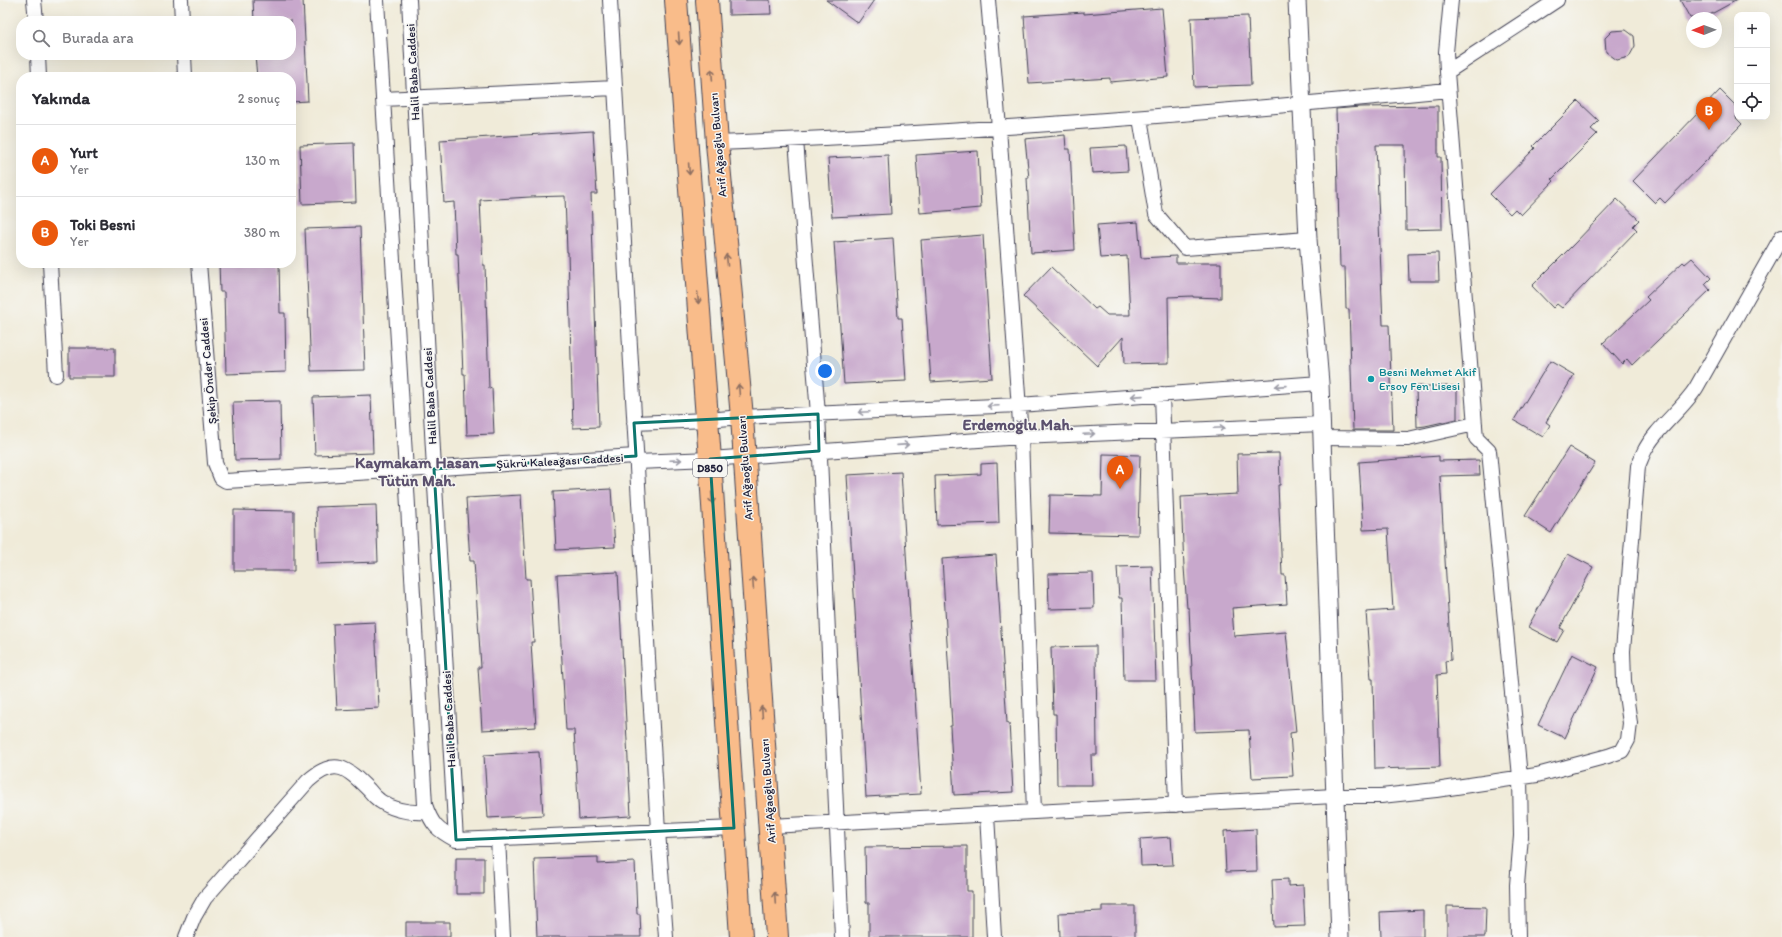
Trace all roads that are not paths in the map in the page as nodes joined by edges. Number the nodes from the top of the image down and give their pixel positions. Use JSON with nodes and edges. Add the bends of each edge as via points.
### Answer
{"nodes":[{"id":1,"x":34,"y":0,"type":"edge"},
{"id":2,"x":181,"y":0,"type":"edge"},
{"id":3,"x":381,"y":0,"type":"edge"},
{"id":4,"x":409,"y":0,"type":"edge"},
{"id":5,"x":610,"y":0,"type":"edge"},
{"id":6,"x":676,"y":0,"type":"edge"},
{"id":7,"x":707,"y":0,"type":"edge"},
{"id":8,"x":988,"y":0,"type":"edge"},
{"id":9,"x":1297,"y":0,"type":"edge"},
{"id":10,"x":1451,"y":0,"type":"edge"},
{"id":11,"x":1557,"y":0,"type":"edge"},
{"id":12,"x":36,"y":16,"type":"edge"},
{"id":13,"x":182,"y":16,"type":"edge"},
{"id":14,"x":38,"y":60,"type":"edge"},
{"id":15,"x":184,"y":60,"type":"edge"},
{"id":16,"x":39,"y":72,"type":"edge"},
{"id":17,"x":185,"y":72,"type":"edge"},
{"id":18,"x":1446,"y":72,"type":"junction"},
{"id":19,"x":615,"y":88,"type":"junction"},
{"id":20,"x":1448,"y":90,"type":"junction"},
{"id":21,"x":414,"y":98,"type":"junction"},
{"id":22,"x":383,"y":99,"type":"junction"},
{"id":23,"x":1301,"y":105,"type":"junction"},
{"id":24,"x":1140,"y":118,"type":"junction"},
{"id":25,"x":999,"y":128,"type":"junction"},
{"id":26,"x":796,"y":140,"type":"junction"},
{"id":27,"x":717,"y":143,"type":"junction"},
{"id":28,"x":1782,"y":236,"type":"edge"},
{"id":29,"x":1308,"y":239,"type":"junction"},
{"id":30,"x":50,"y":268,"type":"edge"},
{"id":31,"x":199,"y":268,"type":"edge"},
{"id":32,"x":56,"y":376,"type":"dead end"},
{"id":33,"x":1320,"y":383,"type":"junction"},
{"id":34,"x":1162,"y":394,"type":"junction"},
{"id":35,"x":1018,"y":404,"type":"junction"},
{"id":36,"x":818,"y":414,"type":"junction"},
{"id":37,"x":742,"y":417,"type":"junction"},
{"id":38,"x":707,"y":420,"type":"junction"},
{"id":39,"x":634,"y":423,"type":"junction"},
{"id":40,"x":1475,"y":424,"type":"junction"},
{"id":41,"x":1163,"y":431,"type":"junction"},
{"id":42,"x":1321,"y":431,"type":"junction"},
{"id":43,"x":1022,"y":437,"type":"junction"},
{"id":44,"x":819,"y":451,"type":"junction"},
{"id":45,"x":744,"y":456,"type":"junction"},
{"id":46,"x":636,"y":459,"type":"junction"},
{"id":47,"x":710,"y":459,"type":"junction"},
{"id":48,"x":434,"y":469,"type":"junction"},
{"id":49,"x":406,"y":470,"type":"junction"},
{"id":50,"x":221,"y":478,"type":"joint"},
{"id":51,"x":1520,"y":777,"type":"junction"},
{"id":52,"x":1334,"y":796,"type":"junction"},
{"id":53,"x":1176,"y":805,"type":"junction"},
{"id":54,"x":427,"y":812,"type":"junction"},
{"id":55,"x":1034,"y":812,"type":"junction"},
{"id":56,"x":987,"y":815,"type":"junction"},
{"id":57,"x":836,"y":822,"type":"junction"},
{"id":58,"x":770,"y":826,"type":"junction"},
{"id":59,"x":734,"y":828,"type":"junction"},
{"id":60,"x":658,"y":831,"type":"junction"},
{"id":61,"x":498,"y":838,"type":"junction"},
{"id":62,"x":456,"y":840,"type":"junction"},
{"id":63,"x":186,"y":937,"type":"edge"},
{"id":64,"x":503,"y":937,"type":"edge"},
{"id":65,"x":666,"y":937,"type":"edge"},
{"id":66,"x":741,"y":937,"type":"edge"},
{"id":67,"x":777,"y":937,"type":"edge"},
{"id":68,"x":842,"y":937,"type":"edge"},
{"id":69,"x":994,"y":937,"type":"edge"},
{"id":70,"x":1340,"y":937,"type":"edge"},
{"id":71,"x":1518,"y":937,"type":"edge"}],
"edges":[{"from":1,"to":12,"type":"street"},
{"from":2,"to":13,"type":"street"},
{"from":3,"to":22,"type":"street"},
{"from":4,"to":21,"type":"street","name":"Halil Baba Caddesi"},
{"from":5,"to":19,"type":"street"},
{"from":6,"to":38,"type":"highway","number":"D850","one_way":true},
{"from":27,"to":7,"type":"highway","name":"Arif Ağaoğlu Bulvarı","number":"D850","one_way":true},
{"from":8,"to":25,"type":"street"},
{"from":9,"to":23,"type":"street"},
{"from":10,"to":18,"type":"street"},
{"from":11,"to":18,"type":"street"},
{"from":14,"to":16,"type":"street"},
{"from":15,"to":17,"type":"street"},
{"from":18,"to":20,"type":"street"},
{"from":19,"to":21,"type":"street"},
{"from":19,"to":39,"type":"street"},
{"from":20,"to":23,"type":"street"},
{"from":20,"to":40,"type":"street"},
{"from":21,"to":22,"type":"street"},
{"from":21,"to":48,"type":"street","name":"Halil Baba Caddesi"},
{"from":22,"to":49,"type":"street"},
{"from":23,"to":24,"type":"street"},
{"from":23,"to":29,"type":"street"},
{"from":24,"to":25,"type":"street"},
{"from":24,"to":29,"type":"street","via":[[1156,214],[1185,248]]},
{"from":25,"to":26,"type":"street"},
{"from":25,"to":35,"type":"street"},
{"from":26,"to":27,"type":"street"},
{"from":26,"to":36,"type":"street"},
{"from":37,"to":27,"type":"highway","name":"Arif Ağaoğlu Bulvarı","number":"D850","one_way":true},
{"from":28,"to":51,"type":"street","via":[[1688,402],[1650,442],[1638,466],[1623,651],[1630,723],[1628,740],[1622,751],[1608,756],[1537,775]]},
{"from":29,"to":33,"type":"street"},
{"from":30,"to":32,"type":"street"},
{"from":31,"to":50,"type":"street","name":"Şekip Önder Caddesi","via":[[215,463]]},
{"from":33,"to":34,"type":"street","one_way":true},
{"from":33,"to":42,"type":"street"},
{"from":34,"to":35,"type":"street","one_way":true},
{"from":34,"to":41,"type":"street"},
{"from":35,"to":36,"type":"street","one_way":true},
{"from":35,"to":43,"type":"street"},
{"from":36,"to":37,"type":"street"},
{"from":36,"to":44,"type":"street"},
{"from":37,"to":38,"type":"street"},
{"from":37,"to":45,"type":"highway","name":"Arif Ağaoğlu Bulvarı","number":"D850"},
{"from":38,"to":39,"type":"street"},
{"from":38,"to":47,"type":"highway","number":"D850"},
{"from":39,"to":46,"type":"street"},
{"from":40,"to":42,"type":"street","name":"Şükrü Kaleağası Caddesi","via":[[1408,438]]},
{"from":40,"to":51,"type":"street","via":[[1476,438],[1489,451]]},
{"from":41,"to":42,"type":"street","name":"Şükrü Kaleağası Caddesi","one_way":true},
{"from":43,"to":41,"type":"street","name":"Şükrü Kaleağası Caddesi","one_way":true},
{"from":41,"to":53,"type":"street"},
{"from":42,"to":52,"type":"street"},
{"from":44,"to":43,"type":"street","name":"Şükrü Kaleağası Caddesi","one_way":true},
{"from":43,"to":55,"type":"street"},
{"from":44,"to":45,"type":"street","name":"Şükrü Kaleağası Caddesi"},
{"from":44,"to":57,"type":"street"},
{"from":45,"to":47,"type":"street","name":"Şükrü Kaleağası Caddesi"},
{"from":58,"to":45,"type":"highway","name":"Arif Ağaoğlu Bulvarı","number":"D850","one_way":true},
{"from":46,"to":47,"type":"street","name":"Şükrü Kaleağası Caddesi","one_way":true},
{"from":46,"to":48,"type":"street","name":"Şükrü Kaleağası Caddesi"},
{"from":46,"to":60,"type":"street"},
{"from":47,"to":59,"type":"highway","number":"D850","one_way":true},
{"from":48,"to":49,"type":"street","name":"Şükrü Kaleağası Caddesi"},
{"from":48,"to":62,"type":"street","name":"Halil Baba Caddesi"},
{"from":49,"to":50,"type":"street","name":"Şükrü Kaleağası Caddesi","via":[[226,481]]},
{"from":49,"to":54,"type":"street"},
{"from":51,"to":52,"type":"street","via":[[1389,795]]},
{"from":51,"to":71,"type":"street"},
{"from":52,"to":53,"type":"street"},
{"from":52,"to":70,"type":"street"},
{"from":53,"to":55,"type":"street"},
{"from":54,"to":62,"type":"street","via":[[430,821],[440,832]]},
{"from":54,"to":63,"type":"street","via":[[395,808],[379,801],[357,778],[342,768],[331,766],[319,771],[214,887],[194,917]]},
{"from":55,"to":56,"type":"street"},
{"from":56,"to":57,"type":"street"},
{"from":56,"to":69,"type":"street"},
{"from":57,"to":58,"type":"street"},
{"from":57,"to":68,"type":"street"},
{"from":67,"to":58,"type":"highway","name":"Arif Ağaoğlu Bulvarı","number":"D850","one_way":true},
{"from":59,"to":60,"type":"street"},
{"from":59,"to":66,"type":"highway","number":"D850"},
{"from":60,"to":61,"type":"street"},
{"from":60,"to":65,"type":"street"},
{"from":61,"to":62,"type":"street"},
{"from":61,"to":64,"type":"street"}]}
